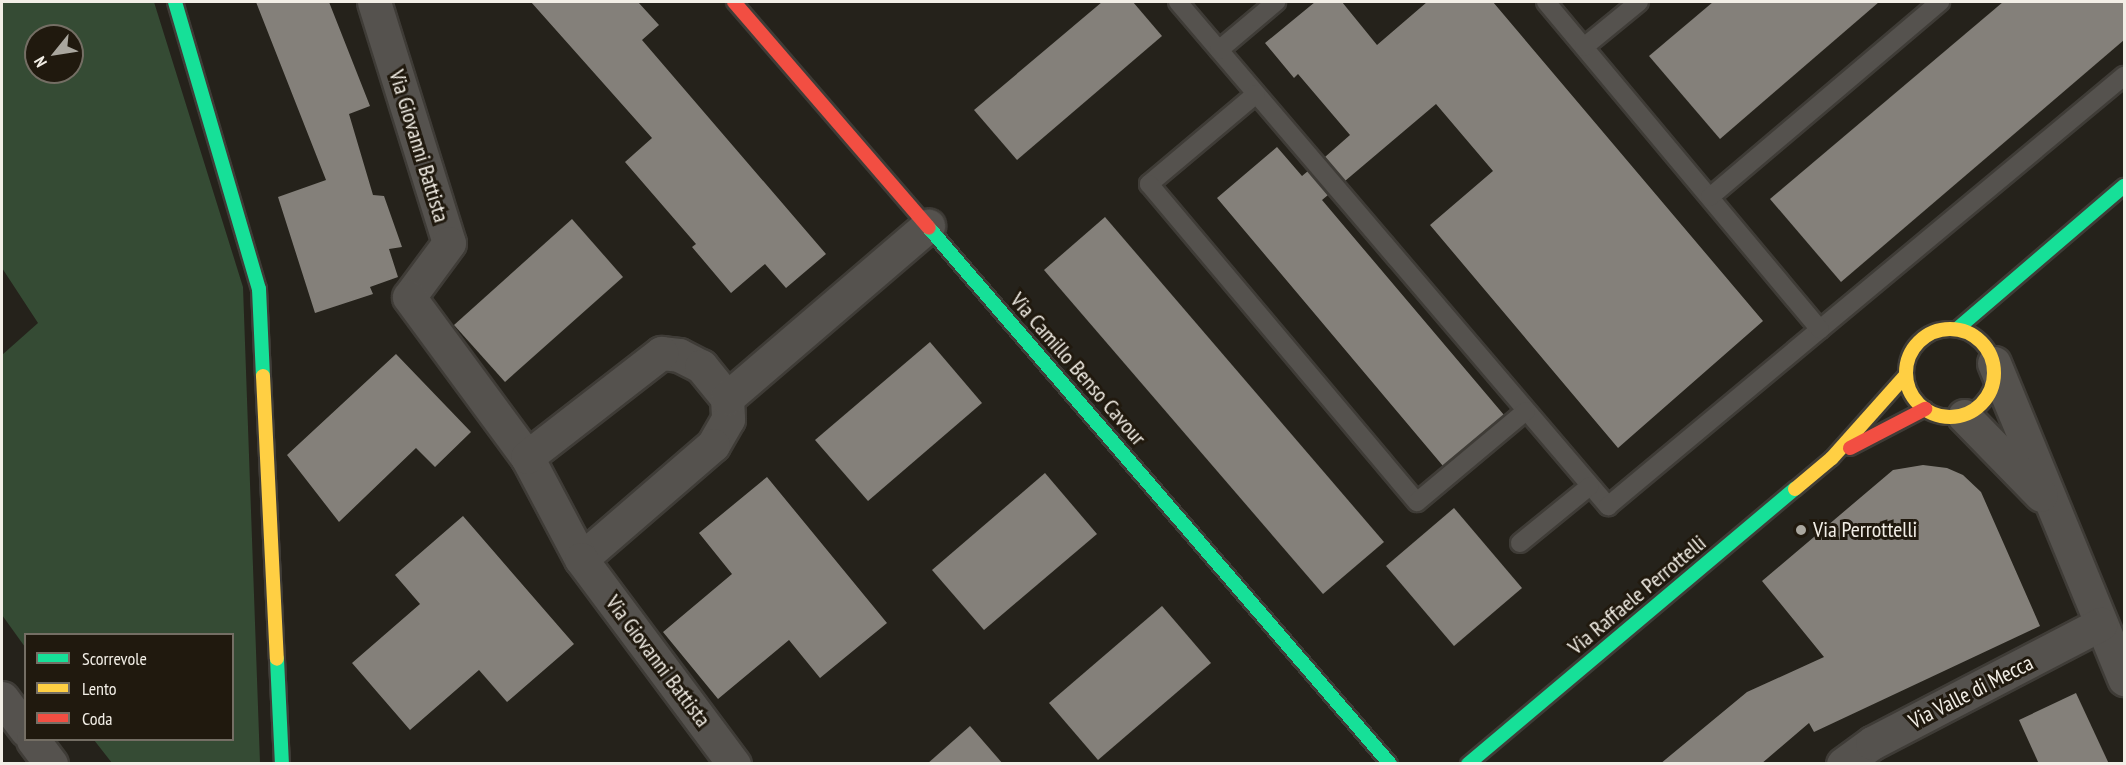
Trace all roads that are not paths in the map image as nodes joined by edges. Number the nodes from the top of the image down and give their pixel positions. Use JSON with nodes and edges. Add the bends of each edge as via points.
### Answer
{"nodes":[{"id":1,"x":175,"y":2,"type":"edge"},
{"id":2,"x":374,"y":2,"type":"edge"},
{"id":3,"x":734,"y":2,"type":"edge"},
{"id":4,"x":1178,"y":2,"type":"edge"},
{"id":5,"x":1276,"y":2,"type":"edge"},
{"id":6,"x":1546,"y":2,"type":"edge"},
{"id":7,"x":1639,"y":2,"type":"edge"},
{"id":8,"x":1940,"y":2,"type":"edge"},
{"id":9,"x":1584,"y":47,"type":"junction"},
{"id":10,"x":1219,"y":50,"type":"junction"},
{"id":11,"x":2124,"y":76,"type":"edge"},
{"id":12,"x":1256,"y":94,"type":"junction"},
{"id":13,"x":2124,"y":186,"type":"edge"},
{"id":14,"x":1710,"y":197,"type":"junction"},
{"id":15,"x":928,"y":226,"type":"junction"},
{"id":16,"x":2015,"y":276,"type":"junction"},
{"id":17,"x":2003,"y":307,"type":"dead end"},
{"id":18,"x":1995,"y":328,"type":"dead end"},
{"id":19,"x":1957,"y":329,"type":"junction"},
{"id":20,"x":1820,"y":330,"type":"junction"},
{"id":21,"x":1990,"y":356,"type":"junction"},
{"id":22,"x":1906,"y":375,"type":"junction"},
{"id":23,"x":727,"y":398,"type":"junction"},
{"id":24,"x":1925,"y":410,"type":"junction"},
{"id":25,"x":1526,"y":411,"type":"junction"},
{"id":26,"x":1964,"y":416,"type":"junction"},
{"id":27,"x":526,"y":457,"type":"junction"},
{"id":28,"x":1832,"y":458,"type":"junction"},
{"id":29,"x":1590,"y":486,"type":"junction"},
{"id":30,"x":2049,"y":503,"type":"junction"},
{"id":31,"x":1520,"y":543,"type":"dead end"},
{"id":32,"x":581,"y":559,"type":"junction"},
{"id":33,"x":2101,"y":624,"type":"junction"},
{"id":34,"x":2124,"y":679,"type":"edge"},
{"id":35,"x":2,"y":698,"type":"edge"},
{"id":36,"x":24,"y":727,"type":"edge"},
{"id":37,"x":34,"y":741,"type":"edge"},
{"id":38,"x":51,"y":764,"type":"edge"},
{"id":39,"x":282,"y":764,"type":"edge"},
{"id":40,"x":735,"y":764,"type":"edge"},
{"id":41,"x":1390,"y":764,"type":"edge"},
{"id":42,"x":1468,"y":764,"type":"edge"},
{"id":43,"x":1843,"y":764,"type":"edge"}],
"edges":[{"from":1,"to":39,"type":"street","via":[[259,288]]},
{"from":2,"to":27,"type":"street","name":"Via Giovanni Battista","via":[[449,243],[409,297]]},
{"from":3,"to":15,"type":"street","name":"Via Camillo Benso Cavour"},
{"from":4,"to":10,"type":"lane"},
{"from":5,"to":10,"type":"lane"},
{"from":6,"to":9,"type":"lane"},
{"from":7,"to":9,"type":"lane"},
{"from":8,"to":14,"type":"lane"},
{"from":9,"to":14,"type":"lane"},
{"from":10,"to":12,"type":"lane"},
{"from":11,"to":20,"type":"lane"},
{"from":12,"to":25,"type":"lane"},
{"from":12,"to":25,"type":"lane","via":[[1149,184],[1417,502]]},
{"from":13,"to":16,"type":"street"},
{"from":14,"to":20,"type":"lane"},
{"from":15,"to":23,"type":"street"},
{"from":15,"to":41,"type":"street","name":"Via Camillo Benso Cavour"},
{"from":16,"to":17,"type":"street"},
{"from":16,"to":19,"type":"street"},
{"from":18,"to":21,"type":"street"},
{"from":19,"to":21,"type":"street","via":[[1974,336]]},
{"from":19,"to":22,"type":"street","via":[[1942,330],[1918,342],[1910,355]]},
{"from":20,"to":29,"type":"lane","via":[[1608,506]]},
{"from":21,"to":26,"type":"street","via":[[1994,383],[1988,397]]},
{"from":21,"to":30,"type":"street"},
{"from":22,"to":24,"type":"street","via":[[1913,397]]},
{"from":22,"to":28,"type":"street"},
{"from":23,"to":27,"type":"street","via":[[701,366],[679,355],[661,353]]},
{"from":23,"to":32,"type":"street","via":[[728,418],[713,445]]},
{"from":24,"to":26,"type":"street","via":[[1946,418]]},
{"from":24,"to":28,"type":"street"},
{"from":25,"to":29,"type":"lane"},
{"from":26,"to":30,"type":"street"},
{"from":27,"to":32,"type":"street","name":"Via Giovanni Battista"},
{"from":28,"to":42,"type":"street","name":"Via Raffaele Perrottelli"},
{"from":29,"to":31,"type":"lane"},
{"from":30,"to":33,"type":"street"},
{"from":32,"to":40,"type":"street","name":"Via Giovanni Battista"},
{"from":33,"to":34,"type":"street"},
{"from":33,"to":43,"type":"street","name":"Via Valle di Mecca","via":[[1872,743]]},
{"from":35,"to":36,"type":"street"},
{"from":37,"to":38,"type":"street"}]}
